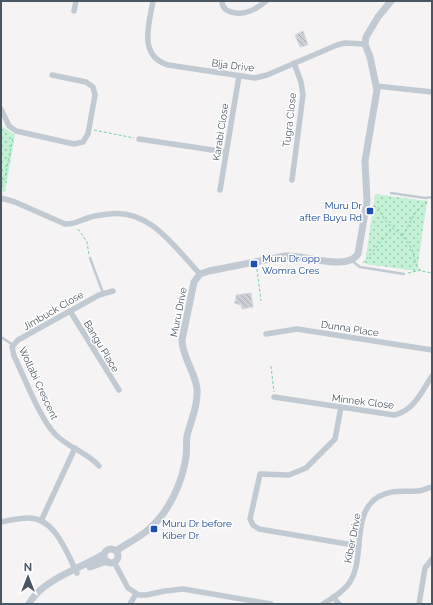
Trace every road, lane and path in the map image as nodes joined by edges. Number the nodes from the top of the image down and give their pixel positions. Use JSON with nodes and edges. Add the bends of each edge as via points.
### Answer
{"nodes":[{"id":1,"x":76,"y":1,"type":"edge"},
{"id":2,"x":153,"y":1,"type":"edge"},
{"id":3,"x":222,"y":1,"type":"edge"},
{"id":4,"x":266,"y":1,"type":"edge"},
{"id":5,"x":391,"y":1,"type":"edge"},
{"id":6,"x":74,"y":11,"type":"dead end"},
{"id":7,"x":365,"y":44,"type":"junction"},
{"id":8,"x":294,"y":63,"type":"junction"},
{"id":9,"x":52,"y":75,"type":"dead end"},
{"id":10,"x":239,"y":76,"type":"junction"},
{"id":11,"x":376,"y":86,"type":"junction"},
{"id":12,"x":432,"y":92,"type":"edge"},
{"id":13,"x":1,"y":109,"type":"edge"},
{"id":14,"x":14,"y":130,"type":"junction"},
{"id":15,"x":89,"y":130,"type":"junction"},
{"id":16,"x":139,"y":139,"type":"joint"},
{"id":17,"x":226,"y":152,"type":"junction"},
{"id":18,"x":292,"y":180,"type":"dead end"},
{"id":19,"x":1,"y":185,"type":"edge"},
{"id":20,"x":220,"y":190,"type":"dead end"},
{"id":21,"x":391,"y":193,"type":"dead end"},
{"id":22,"x":432,"y":197,"type":"edge"},
{"id":23,"x":1,"y":198,"type":"edge"},
{"id":24,"x":429,"y":202,"type":"dead end"},
{"id":25,"x":367,"y":204,"type":"junction"},
{"id":26,"x":76,"y":222,"type":"junction"},
{"id":27,"x":392,"y":228,"type":"junction"},
{"id":28,"x":402,"y":236,"type":"junction"},
{"id":29,"x":90,"y":258,"type":"joint"},
{"id":30,"x":352,"y":260,"type":"junction"},
{"id":31,"x":257,"y":266,"type":"dead end"},
{"id":32,"x":360,"y":267,"type":"junction"},
{"id":33,"x":421,"y":270,"type":"junction"},
{"id":34,"x":432,"y":273,"type":"edge"},
{"id":35,"x":200,"y":274,"type":"junction"},
{"id":36,"x":404,"y":274,"type":"joint"},
{"id":37,"x":113,"y":291,"type":"dead end"},
{"id":38,"x":103,"y":293,"type":"junction"},
{"id":39,"x":262,"y":301,"type":"dead end"},
{"id":40,"x":70,"y":311,"type":"junction"},
{"id":41,"x":266,"y":334,"type":"dead end"},
{"id":42,"x":1,"y":337,"type":"edge"},
{"id":43,"x":13,"y":345,"type":"junction"},
{"id":44,"x":432,"y":350,"type":"edge"},
{"id":45,"x":271,"y":366,"type":"dead end"},
{"id":46,"x":432,"y":376,"type":"edge"},
{"id":47,"x":119,"y":390,"type":"dead end"},
{"id":48,"x":274,"y":397,"type":"joint"},
{"id":49,"x":341,"y":407,"type":"junction"},
{"id":50,"x":74,"y":448,"type":"junction"},
{"id":51,"x":100,"y":466,"type":"dead end"},
{"id":52,"x":432,"y":487,"type":"edge"},
{"id":53,"x":41,"y":521,"type":"junction"},
{"id":54,"x":1,"y":522,"type":"edge"},
{"id":55,"x":358,"y":546,"type":"junction"},
{"id":56,"x":116,"y":551,"type":"junction"},
{"id":57,"x":108,"y":559,"type":"junction"},
{"id":58,"x":432,"y":559,"type":"edge"},
{"id":59,"x":76,"y":571,"type":"junction"},
{"id":60,"x":136,"y":594,"type":"junction"},
{"id":61,"x":333,"y":597,"type":"junction"},
{"id":62,"x":252,"y":602,"type":"edge"},
{"id":63,"x":29,"y":604,"type":"edge"},
{"id":64,"x":34,"y":604,"type":"edge"},
{"id":65,"x":130,"y":604,"type":"edge"},
{"id":66,"x":271,"y":604,"type":"edge"},
{"id":67,"x":323,"y":604,"type":"edge"},
{"id":68,"x":339,"y":604,"type":"edge"},
{"id":69,"x":419,"y":604,"type":"edge"}],
"edges":[{"from":1,"to":6,"type":"street"},
{"from":2,"to":10,"type":"street","name":"Bija Drive","via":[[147,40],[150,52],[156,59],[168,65]]},
{"from":3,"to":4,"type":"street","via":[[225,10],[242,13],[254,10]]},
{"from":5,"to":7,"type":"street","via":[[378,17],[366,37]]},
{"from":7,"to":8,"type":"street","name":"Bija Drive","via":[[341,44]]},
{"from":7,"to":11,"type":"street"},
{"from":8,"to":10,"type":"street","name":"Bija Drive","via":[[259,77]]},
{"from":8,"to":18,"type":"street","name":"Tugra Close","via":[[303,95]]},
{"from":9,"to":15,"type":"street","via":[[86,82],[93,87],[95,95]]},
{"from":10,"to":17,"type":"street","name":"Karabi Close"},
{"from":11,"to":12,"type":"street"},
{"from":11,"to":25,"type":"street","via":[[365,165]]},
{"from":13,"to":14,"type":"street","via":[[8,126]]},
{"from":14,"to":15,"type":"street","via":[[77,144],[86,140]]},
{"from":14,"to":19,"type":"path","via":[[5,177]]},
{"from":15,"to":16,"type":"path"},
{"from":16,"to":17,"type":"street"},
{"from":17,"to":20,"type":"street","name":"Karabi Close"},
{"from":21,"to":22,"type":"lane"},
{"from":23,"to":26,"type":"street","via":[[58,222]]},
{"from":24,"to":28,"type":"path","via":[[416,209]]},
{"from":25,"to":27,"type":"path","via":[[379,208],[386,224]]},
{"from":25,"to":30,"type":"street","via":[[360,247]]},
{"from":26,"to":29,"type":"path","via":[[87,242]]},
{"from":26,"to":35,"type":"street","via":[[91,216],[116,213],[140,217],[157,228]]},
{"from":27,"to":28,"type":"path"},
{"from":27,"to":32,"type":"path"},
{"from":28,"to":33,"type":"path","via":[[412,248],[416,266]]},
{"from":29,"to":38,"type":"lane"},
{"from":30,"to":32,"type":"lane"},
{"from":30,"to":35,"type":"street","via":[[340,262],[288,255]]},
{"from":31,"to":39,"type":"path"},
{"from":32,"to":36,"type":"lane"},
{"from":33,"to":34,"type":"path"},
{"from":33,"to":36,"type":"path"},
{"from":35,"to":56,"type":"street","name":"Muru Drive","via":[[193,285],[182,340],[182,348],[195,379],[196,409],[176,491],[165,512],[149,529]]},
{"from":37,"to":38,"type":"street","name":"Jimbuck Close"},
{"from":38,"to":40,"type":"street","name":"Jimbuck Close"},
{"from":40,"to":43,"type":"street","name":"Jimbuck Close"},
{"from":40,"to":47,"type":"street","name":"Bangu Place"},
{"from":41,"to":44,"type":"street","name":"Dunna Place","via":[[297,329]]},
{"from":42,"to":43,"type":"lane","name":"Wollabi Crescent"},
{"from":43,"to":50,"type":"street","name":"Wollabi Crescent","via":[[14,356],[48,426],[56,436]]},
{"from":45,"to":48,"type":"path"},
{"from":46,"to":49,"type":"street","name":"Minnek Close","via":[[414,404],[403,413],[390,415]]},
{"from":48,"to":49,"type":"street","name":"Minnek Close"},
{"from":49,"to":55,"type":"street","via":[[335,439],[306,468],[289,475],[260,474],[249,524],[259,529]]},
{"from":50,"to":51,"type":"street","name":"Wollabi Crescent"},
{"from":50,"to":53,"type":"street"},
{"from":52,"to":55,"type":"street","name":"Kiber Drive","via":[[418,491],[396,491],[374,500],[365,513]]},
{"from":53,"to":54,"type":"street","via":[[27,518]]},
{"from":53,"to":59,"type":"street","via":[[54,531]]},
{"from":55,"to":61,"type":"street","name":"Kiber Drive","via":[[351,580]]},
{"from":56,"to":57,"type":"street","via":[[118,557]]},
{"from":56,"to":57,"type":"street","name":"Muru Drive","via":[[110,549]]},
{"from":57,"to":59,"type":"street"},
{"from":57,"to":60,"type":"street","via":[[127,586]]},
{"from":58,"to":69,"type":"street","via":[[425,568]]},
{"from":59,"to":63,"type":"street","via":[[42,589]]},
{"from":59,"to":64,"type":"street","via":[[45,591]]},
{"from":60,"to":62,"type":"street","via":[[146,595],[183,589]]},
{"from":60,"to":65,"type":"street"},
{"from":61,"to":67,"type":"street","name":"Kiber Drive"},
{"from":61,"to":68,"type":"street"},
{"from":62,"to":66,"type":"street"}]}
